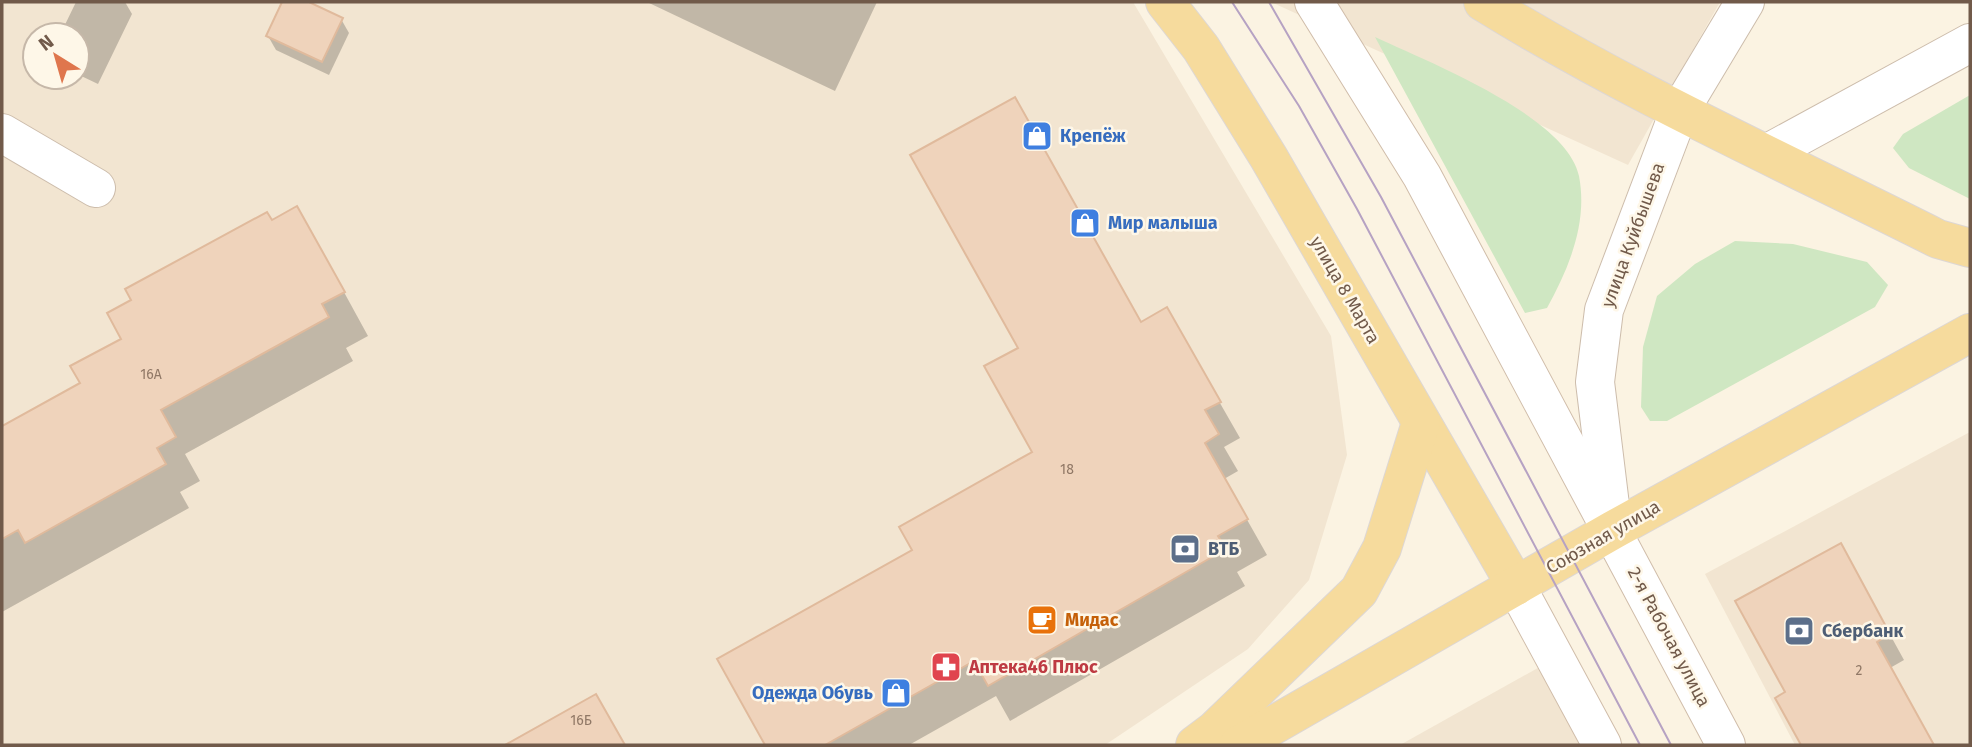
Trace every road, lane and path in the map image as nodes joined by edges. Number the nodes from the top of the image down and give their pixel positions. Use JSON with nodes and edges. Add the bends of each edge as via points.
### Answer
{"nodes":[{"id":1,"x":1165,"y":2,"type":"edge"},
{"id":2,"x":1314,"y":2,"type":"edge"},
{"id":3,"x":1483,"y":2,"type":"edge"},
{"id":4,"x":1745,"y":2,"type":"edge"},
{"id":5,"x":1970,"y":43,"type":"edge"},
{"id":6,"x":1679,"y":112,"type":"junction"},
{"id":7,"x":2,"y":133,"type":"edge"},
{"id":8,"x":1768,"y":153,"type":"junction"},
{"id":9,"x":96,"y":188,"type":"dead end"},
{"id":10,"x":1970,"y":248,"type":"edge"},
{"id":11,"x":1970,"y":333,"type":"edge"},
{"id":12,"x":1421,"y":423,"type":"junction"},
{"id":13,"x":1613,"y":530,"type":"junction"},
{"id":14,"x":1516,"y":586,"type":"junction"},
{"id":15,"x":1195,"y":745,"type":"edge"},
{"id":16,"x":1239,"y":745,"type":"edge"},
{"id":17,"x":1602,"y":745,"type":"edge"},
{"id":18,"x":1726,"y":745,"type":"edge"}],
"edges":[{"from":1,"to":12,"type":"main road","name":"улица 8 Марта","via":[[1201,48],[1269,158]]},
{"from":2,"to":13,"type":"main road","via":[[1422,176]]},
{"from":3,"to":6,"type":"main road"},
{"from":4,"to":6,"type":"main road","name":"улица Куйбышева"},
{"from":5,"to":8,"type":"main road"},
{"from":6,"to":8,"type":"main road"},
{"from":6,"to":13,"type":"main road","name":"улица Куйбышева","via":[[1604,310],[1595,382]]},
{"from":7,"to":9,"type":"main road"},
{"from":8,"to":10,"type":"main road","via":[[1938,239]]},
{"from":11,"to":13,"type":"main road","name":"Союзная улица"},
{"from":12,"to":14,"type":"main road","name":"улица 8 Марта"},
{"from":12,"to":15,"type":"main road","via":[[1382,548],[1359,590]]},
{"from":13,"to":14,"type":"main road","name":"Союзная улица"},
{"from":13,"to":18,"type":"main road","name":"2-я Рабочая улица"},
{"from":14,"to":16,"type":"main road","name":"Союзная улица"},
{"from":14,"to":17,"type":"main road"}]}
